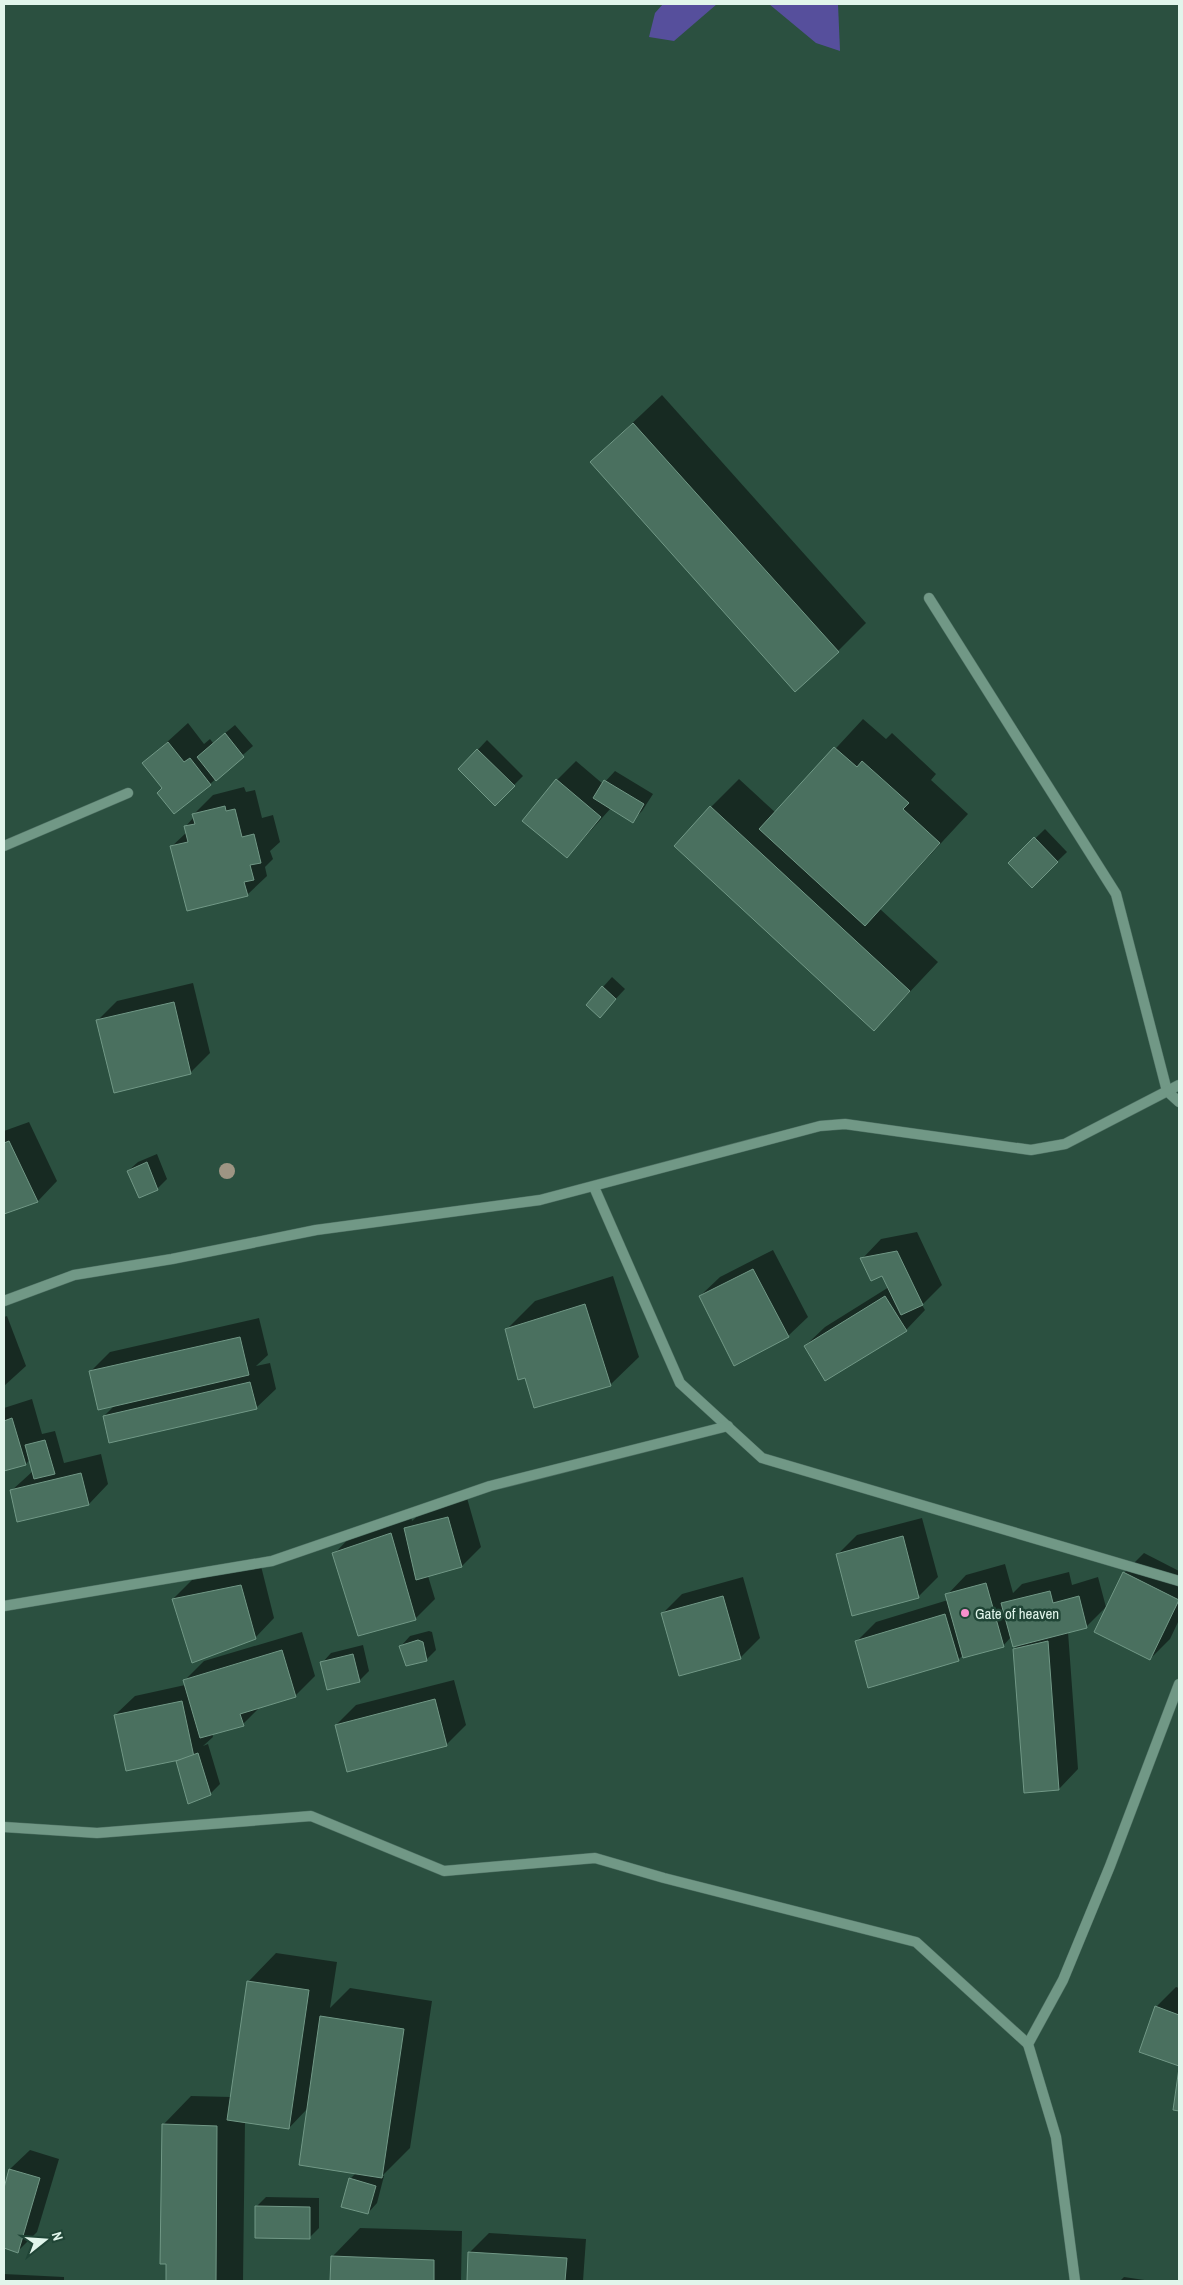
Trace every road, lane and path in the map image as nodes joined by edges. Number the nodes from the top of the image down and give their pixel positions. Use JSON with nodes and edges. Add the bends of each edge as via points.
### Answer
{"nodes":[{"id":1,"x":929,"y":598,"type":"dead end"},
{"id":2,"x":128,"y":793,"type":"dead end"},
{"id":3,"x":4,"y":846,"type":"edge"},
{"id":4,"x":1179,"y":1085,"type":"edge"},
{"id":5,"x":1167,"y":1091,"type":"junction"},
{"id":6,"x":1179,"y":1102,"type":"edge"},
{"id":7,"x":594,"y":1186,"type":"junction"},
{"id":8,"x":4,"y":1301,"type":"edge"},
{"id":9,"x":728,"y":1426,"type":"junction"},
{"id":10,"x":1179,"y":1581,"type":"edge"},
{"id":11,"x":4,"y":1606,"type":"edge"},
{"id":12,"x":1179,"y":1684,"type":"edge"},
{"id":13,"x":4,"y":1827,"type":"edge"},
{"id":14,"x":1028,"y":2044,"type":"junction"},
{"id":15,"x":1076,"y":2281,"type":"edge"}],
"edges":[{"from":1,"to":5,"type":"street","via":[[1116,894]]},
{"from":2,"to":3,"type":"street"},
{"from":4,"to":5,"type":"street"},
{"from":5,"to":6,"type":"street"},
{"from":5,"to":7,"type":"street","via":[[1064,1144],[1032,1150],[844,1124],[820,1126]]},
{"from":7,"to":8,"type":"street","via":[[540,1200],[316,1230],[74,1275]]},
{"from":7,"to":9,"type":"street","via":[[680,1383]]},
{"from":9,"to":10,"type":"street","via":[[762,1458]]},
{"from":9,"to":11,"type":"street","via":[[490,1486],[272,1561]]},
{"from":12,"to":14,"type":"street","via":[[1074,1954]]},
{"from":13,"to":14,"type":"street","via":[[97,1833],[311,1816],[444,1871],[595,1858],[916,1942]]},
{"from":14,"to":15,"type":"street","via":[[1056,2137]]}]}
